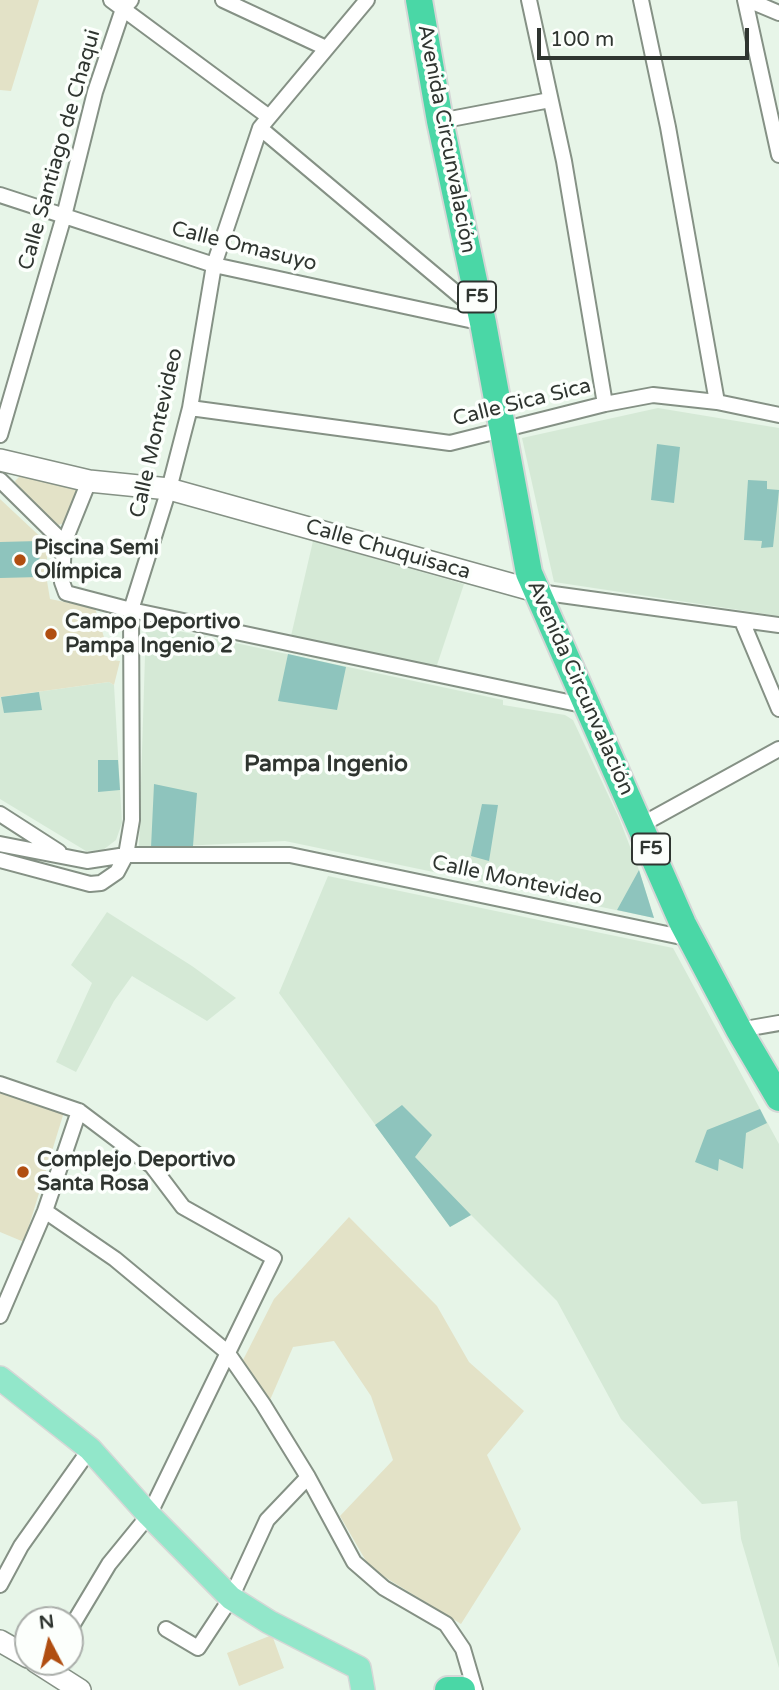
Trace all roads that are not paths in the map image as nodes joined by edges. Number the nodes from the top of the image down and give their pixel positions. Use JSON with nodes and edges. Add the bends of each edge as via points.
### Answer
{"nodes":[{"id":1,"x":223,"y":0,"type":"edge"},
{"id":2,"x":367,"y":0,"type":"edge"},
{"id":3,"x":419,"y":0,"type":"edge"},
{"id":4,"x":529,"y":0,"type":"edge"},
{"id":5,"x":641,"y":0,"type":"edge"},
{"id":6,"x":747,"y":0,"type":"edge"},
{"id":7,"x":122,"y":3,"type":"edge"},
{"id":8,"x":763,"y":4,"type":"edge"},
{"id":9,"x":779,"y":13,"type":"edge"},
{"id":10,"x":326,"y":48,"type":"junction"},
{"id":11,"x":550,"y":100,"type":"junction"},
{"id":12,"x":440,"y":121,"type":"junction"},
{"id":13,"x":265,"y":123,"type":"junction"},
{"id":14,"x":779,"y":155,"type":"edge"},
{"id":15,"x":0,"y":195,"type":"edge"},
{"id":16,"x":64,"y":216,"type":"junction"},
{"id":17,"x":214,"y":265,"type":"junction"},
{"id":18,"x":481,"y":318,"type":"junction"},
{"id":19,"x":717,"y":402,"type":"junction"},
{"id":20,"x":605,"y":404,"type":"junction"},
{"id":21,"x":190,"y":408,"type":"junction"},
{"id":22,"x":779,"y":415,"type":"edge"},
{"id":23,"x":503,"y":431,"type":"junction"},
{"id":24,"x":0,"y":435,"type":"edge"},
{"id":25,"x":0,"y":460,"type":"edge"},
{"id":26,"x":0,"y":480,"type":"edge"},
{"id":27,"x":89,"y":481,"type":"junction"},
{"id":28,"x":169,"y":489,"type":"junction"},
{"id":29,"x":64,"y":543,"type":"junction"},
{"id":30,"x":539,"y":592,"type":"junction"},
{"id":31,"x":131,"y":610,"type":"junction"},
{"id":32,"x":742,"y":621,"type":"junction"},
{"id":33,"x":779,"y":625,"type":"edge"},
{"id":34,"x":587,"y":706,"type":"junction"},
{"id":35,"x":779,"y":709,"type":"edge"},
{"id":36,"x":779,"y":749,"type":"edge"},
{"id":37,"x":0,"y":814,"type":"edge"},
{"id":38,"x":641,"y":825,"type":"junction"},
{"id":39,"x":0,"y":844,"type":"edge"},
{"id":40,"x":125,"y":855,"type":"junction"},
{"id":41,"x":66,"y":856,"type":"junction"},
{"id":42,"x":0,"y":860,"type":"edge"},
{"id":43,"x":691,"y":939,"type":"junction"},
{"id":44,"x":779,"y":1023,"type":"edge"},
{"id":45,"x":739,"y":1030,"type":"junction"},
{"id":46,"x":0,"y":1084,"type":"edge"},
{"id":47,"x":777,"y":1089,"type":"edge"},
{"id":48,"x":79,"y":1111,"type":"junction"},
{"id":49,"x":45,"y":1211,"type":"junction"},
{"id":50,"x":0,"y":1315,"type":"edge"},
{"id":51,"x":227,"y":1352,"type":"junction"},
{"id":52,"x":0,"y":1378,"type":"edge"},
{"id":53,"x":90,"y":1448,"type":"junction"},
{"id":54,"x":308,"y":1477,"type":"junction"},
{"id":55,"x":149,"y":1515,"type":"junction"},
{"id":56,"x":0,"y":1585,"type":"edge"},
{"id":57,"x":231,"y":1598,"type":"junction"},
{"id":58,"x":83,"y":1606,"type":"edge"},
{"id":59,"x":166,"y":1629,"type":"dead end"},
{"id":60,"x":60,"y":1676,"type":"edge"},
{"id":61,"x":80,"y":1690,"type":"edge"},
{"id":62,"x":363,"y":1690,"type":"edge"},
{"id":63,"x":448,"y":1690,"type":"edge"},
{"id":64,"x":463,"y":1690,"type":"edge"},
{"id":65,"x":475,"y":1690,"type":"edge"}],
"edges":[{"from":1,"to":10,"type":"street"},
{"from":2,"to":10,"type":"street","name":"Calle Montevideo"},
{"from":3,"to":12,"type":"highway","name":"Avenida Circunvalación","number":"F5"},
{"from":4,"to":11,"type":"street"},
{"from":5,"to":19,"type":"street","via":[[670,134]]},
{"from":6,"to":8,"type":"street"},
{"from":6,"to":14,"type":"street"},
{"from":7,"to":13,"type":"street"},
{"from":7,"to":16,"type":"street","name":"Calle Santiago de Chaqui"},
{"from":8,"to":9,"type":"street"},
{"from":10,"to":13,"type":"street","name":"Calle Montevideo"},
{"from":11,"to":12,"type":"street"},
{"from":11,"to":20,"type":"street"},
{"from":12,"to":18,"type":"highway","name":"Avenida Circunvalación","number":"F5"},
{"from":13,"to":17,"type":"street","name":"Calle Montevideo"},
{"from":13,"to":18,"type":"street"},
{"from":15,"to":16,"type":"street","name":"Calle Omasuyo"},
{"from":16,"to":17,"type":"street","name":"Calle Omasuyo"},
{"from":16,"to":24,"type":"street","name":"Calle Santiago de Chaqui"},
{"from":17,"to":18,"type":"street","name":"Calle Omasuyo"},
{"from":17,"to":21,"type":"street","name":"Calle Montevideo"},
{"from":18,"to":23,"type":"highway","name":"Avenida Circunvalación","number":"F5"},
{"from":19,"to":20,"type":"street","name":"Calle Sica Sica","via":[[653,395]]},
{"from":19,"to":22,"type":"street","name":"Calle Sica Sica"},
{"from":20,"to":23,"type":"street","name":"Calle Sica Sica"},
{"from":21,"to":23,"type":"street","name":"Calle Sica Sica","via":[[450,443]]},
{"from":21,"to":28,"type":"street","name":"Calle Montevideo"},
{"from":23,"to":30,"type":"highway","name":"Avenida Circunvalación","number":"F5","via":[[528,573]]},
{"from":25,"to":27,"type":"main road","name":"Calle Chuquisaca"},
{"from":26,"to":29,"type":"street"},
{"from":27,"to":28,"type":"main road","name":"Calle Chuquisaca"},
{"from":27,"to":29,"type":"street"},
{"from":28,"to":30,"type":"main road","name":"Calle Chuquisaca"},
{"from":28,"to":31,"type":"street","name":"Calle Montevideo"},
{"from":29,"to":31,"type":"street","via":[[61,582],[65,593]]},
{"from":30,"to":32,"type":"street","name":"Calle Chuquisaca"},
{"from":30,"to":34,"type":"highway","name":"Avenida Circunvalación","number":"F5"},
{"from":31,"to":34,"type":"street"},
{"from":31,"to":40,"type":"street","name":"Calle Montevideo","via":[[132,821]]},
{"from":32,"to":33,"type":"street","name":"Calle Chuquisaca"},
{"from":32,"to":35,"type":"street"},
{"from":34,"to":38,"type":"highway","name":"Avenida Circunvalación","number":"F5"},
{"from":36,"to":38,"type":"street"},
{"from":37,"to":41,"type":"street"},
{"from":38,"to":43,"type":"highway","name":"Avenida Circunvalación","number":"F5"},
{"from":39,"to":41,"type":"street","name":"Calle Montevideo"},
{"from":40,"to":41,"type":"street","name":"Calle Montevideo","via":[[87,860]]},
{"from":40,"to":42,"type":"street","via":[[117,873],[90,884]]},
{"from":40,"to":43,"type":"street","name":"Calle Montevideo","via":[[290,855]]},
{"from":43,"to":45,"type":"highway","name":"Avenida Circunvalación","number":"F5"},
{"from":44,"to":45,"type":"street"},
{"from":45,"to":47,"type":"highway","name":"Avenida Circunvalación","number":"F5"},
{"from":46,"to":48,"type":"street"},
{"from":48,"to":49,"type":"street"},
{"from":48,"to":51,"type":"street","via":[[152,1166],[183,1207],[274,1258]]},
{"from":49,"to":50,"type":"street"},
{"from":49,"to":51,"type":"street","via":[[115,1259]]},
{"from":51,"to":54,"type":"street"},
{"from":51,"to":55,"type":"street"},
{"from":52,"to":53,"type":"main road"},
{"from":53,"to":55,"type":"main road"},
{"from":53,"to":56,"type":"street","via":[[21,1546]]},
{"from":54,"to":57,"type":"street","via":[[267,1520]]},
{"from":54,"to":65,"type":"street","via":[[354,1562],[384,1588],[446,1624],[463,1649]]},
{"from":55,"to":57,"type":"main road"},
{"from":55,"to":58,"type":"street","via":[[108,1564]]},
{"from":57,"to":59,"type":"street","via":[[198,1648]]},
{"from":57,"to":62,"type":"main road","via":[[359,1668]]},
{"from":60,"to":61,"type":"main road"},
{"from":63,"to":64,"type":"highway"}]}
